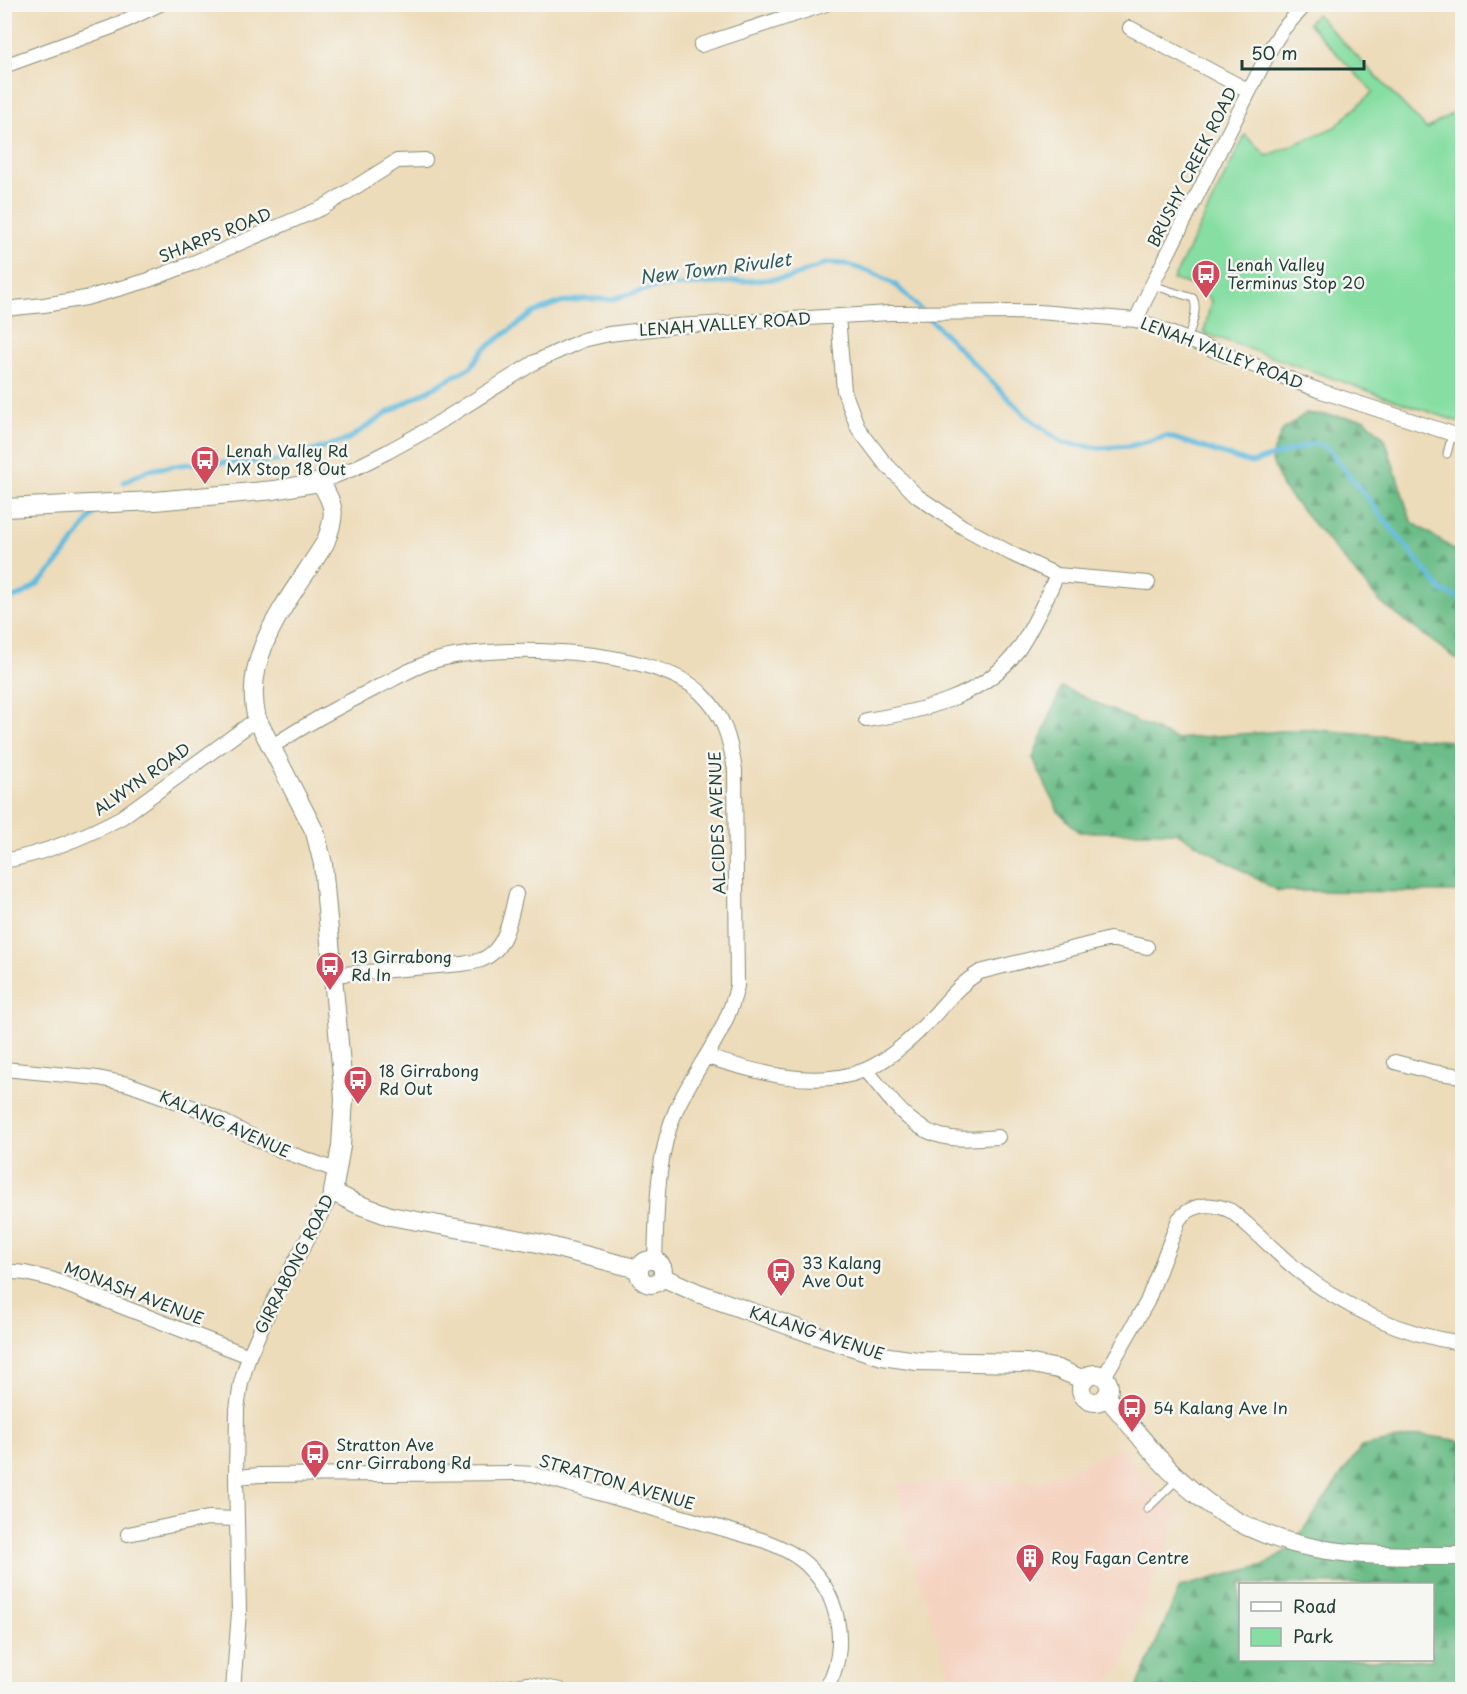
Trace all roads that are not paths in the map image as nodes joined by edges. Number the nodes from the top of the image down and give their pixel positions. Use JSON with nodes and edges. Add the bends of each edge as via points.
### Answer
{"nodes":[{"id":1,"x":160,"y":4,"type":"edge"},
{"id":2,"x":826,"y":4,"type":"edge"},
{"id":3,"x":1306,"y":4,"type":"edge"},
{"id":4,"x":1130,"y":28,"type":"dead end"},
{"id":5,"x":701,"y":45,"type":"dead end"},
{"id":6,"x":4,"y":66,"type":"edge"},
{"id":7,"x":1249,"y":92,"type":"junction"},
{"id":8,"x":425,"y":159,"type":"dead end"},
{"id":9,"x":1152,"y":285,"type":"junction"},
{"id":10,"x":4,"y":309,"type":"edge"},
{"id":11,"x":838,"y":316,"type":"junction"},
{"id":12,"x":1136,"y":320,"type":"junction"},
{"id":13,"x":1188,"y":339,"type":"junction"},
{"id":14,"x":1457,"y":436,"type":"edge"},
{"id":15,"x":1446,"y":454,"type":"dead end"},
{"id":16,"x":320,"y":482,"type":"junction"},
{"id":17,"x":4,"y":508,"type":"edge"},
{"id":18,"x":1057,"y":575,"type":"junction"},
{"id":19,"x":1148,"y":583,"type":"dead end"},
{"id":20,"x":257,"y":719,"type":"junction"},
{"id":21,"x":866,"y":720,"type":"dead end"},
{"id":22,"x":271,"y":747,"type":"junction"},
{"id":23,"x":4,"y":861,"type":"edge"},
{"id":24,"x":516,"y":894,"type":"dead end"},
{"id":25,"x":1147,"y":947,"type":"dead end"},
{"id":26,"x":332,"y":975,"type":"junction"},
{"id":27,"x":707,"y":1057,"type":"junction"},
{"id":28,"x":1395,"y":1062,"type":"dead end"},
{"id":29,"x":4,"y":1069,"type":"edge"},
{"id":30,"x":866,"y":1070,"type":"junction"},
{"id":31,"x":1462,"y":1076,"type":"edge"},
{"id":32,"x":998,"y":1137,"type":"dead end"},
{"id":33,"x":338,"y":1171,"type":"junction"},
{"id":34,"x":333,"y":1192,"type":"junction"},
{"id":35,"x":658,"y":1268,"type":"junction"},
{"id":36,"x":4,"y":1271,"type":"edge"},
{"id":37,"x":1462,"y":1343,"type":"edge"},
{"id":38,"x":249,"y":1356,"type":"junction"},
{"id":39,"x":1104,"y":1377,"type":"junction"},
{"id":40,"x":1084,"y":1380,"type":"junction"},
{"id":41,"x":1106,"y":1396,"type":"junction"},
{"id":42,"x":237,"y":1477,"type":"junction"},
{"id":43,"x":1179,"y":1479,"type":"junction"},
{"id":44,"x":1147,"y":1509,"type":"dead end"},
{"id":45,"x":237,"y":1519,"type":"junction"},
{"id":46,"x":128,"y":1534,"type":"dead end"},
{"id":47,"x":1462,"y":1556,"type":"edge"},
{"id":48,"x":233,"y":1689,"type":"edge"},
{"id":49,"x":493,"y":1689,"type":"edge"},
{"id":50,"x":561,"y":1689,"type":"edge"},
{"id":51,"x":825,"y":1689,"type":"edge"}],
"edges":[{"from":1,"to":6,"type":"street","via":[[112,27]]},
{"from":2,"to":5,"type":"street"},
{"from":3,"to":7,"type":"street","name":"BRUSHY CREEK ROAD","via":[[1283,29]]},
{"from":4,"to":7,"type":"street"},
{"from":7,"to":9,"type":"street","name":"BRUSHY CREEK ROAD"},
{"from":8,"to":10,"type":"street","name":"SHARPS ROAD","via":[[396,161],[322,208],[146,281],[86,298]]},
{"from":9,"to":12,"type":"street","name":"BRUSHY CREEK ROAD"},
{"from":9,"to":13,"type":"lane","via":[[1193,298],[1196,303]]},
{"from":11,"to":12,"type":"street","name":"LENAH VALLEY ROAD","via":[[1039,312]]},
{"from":11,"to":16,"type":"street","name":"LENAH VALLEY ROAD","via":[[677,326],[583,340],[535,362],[407,441]]},
{"from":11,"to":18,"type":"street","via":[[844,391],[858,428],[883,461],[917,496],[963,527]]},
{"from":12,"to":13,"type":"street","name":"LENAH VALLEY ROAD"},
{"from":13,"to":14,"type":"street","name":"LENAH VALLEY ROAD","via":[[1318,390]]},
{"from":14,"to":15,"type":"lane"},
{"from":16,"to":17,"type":"street","name":"LENAH VALLEY ROAD","via":[[165,501]]},
{"from":16,"to":20,"type":"street","name":"GIRRABONG ROAD","via":[[334,507],[330,531],[264,643],[253,690]]},
{"from":18,"to":19,"type":"street"},
{"from":18,"to":21,"type":"street","via":[[1019,649],[992,675],[929,707]]},
{"from":20,"to":22,"type":"street","name":"GIRRABONG ROAD"},
{"from":20,"to":23,"type":"street","name":"ALWYN ROAD","via":[[115,820],[53,849]]},
{"from":22,"to":26,"type":"street","name":"GIRRABONG ROAD","via":[[320,848]]},
{"from":22,"to":27,"type":"street","name":"ALCIDES AVENUE","via":[[311,720],[428,662],[487,652],[529,651],[621,659],[665,671],[700,692],[725,726],[735,770],[736,986],[723,1029]]},
{"from":24,"to":26,"type":"street","via":[[501,943],[480,960]]},
{"from":25,"to":30,"type":"street","via":[[1110,939],[980,972],[969,978],[907,1041]]},
{"from":26,"to":33,"type":"street","name":"GIRRABONG ROAD","via":[[344,1100]]},
{"from":27,"to":30,"type":"street","via":[[745,1069],[800,1078]]},
{"from":27,"to":35,"type":"street","name":"ALCIDES AVENUE","via":[[679,1104],[666,1142],[658,1192]]},
{"from":28,"to":31,"type":"street"},
{"from":29,"to":33,"type":"street","name":"KALANG AVENUE","via":[[129,1084],[200,1110],[274,1148]]},
{"from":30,"to":32,"type":"street","via":[[901,1112],[926,1131],[953,1138]]},
{"from":33,"to":34,"type":"street","name":"GIRRABONG ROAD"},
{"from":34,"to":35,"type":"street","via":[[390,1216],[538,1243],[638,1269],[645,1283],[657,1282]]},
{"from":34,"to":38,"type":"street","name":"GIRRABONG ROAD","via":[[271,1306]]},
{"from":35,"to":40,"type":"street","name":"KALANG AVENUE","via":[[698,1293],[882,1356],[928,1362],[1027,1363]]},
{"from":36,"to":38,"type":"street","name":"MONASH AVENUE","via":[[51,1279]]},
{"from":37,"to":39,"type":"street","via":[[1413,1333],[1364,1312],[1314,1283],[1231,1211],[1203,1205],[1185,1212],[1179,1219],[1147,1302]]},
{"from":38,"to":42,"type":"street","name":"GIRRABONG ROAD","via":[[237,1409]]},
{"from":39,"to":40,"type":"street","via":[[1093,1374]]},
{"from":39,"to":41,"type":"street","via":[[1108,1384]]},
{"from":40,"to":41,"type":"street","via":[[1081,1389],[1086,1398],[1099,1401]]},
{"from":41,"to":43,"type":"street"},
{"from":42,"to":45,"type":"street","name":"GIRRABONG ROAD"},
{"from":42,"to":51,"type":"street","name":"STRATTON AVENUE","via":[[533,1474],[762,1540],[810,1567],[830,1597],[836,1614],[839,1650]]},
{"from":43,"to":44,"type":"lane"},
{"from":43,"to":47,"type":"street","via":[[1229,1519],[1285,1542],[1352,1554]]},
{"from":45,"to":46,"type":"street","via":[[208,1518]]},
{"from":45,"to":48,"type":"street","name":"GIRRABONG ROAD","via":[[239,1612]]},
{"from":49,"to":50,"type":"street","via":[[528,1684]]}]}
